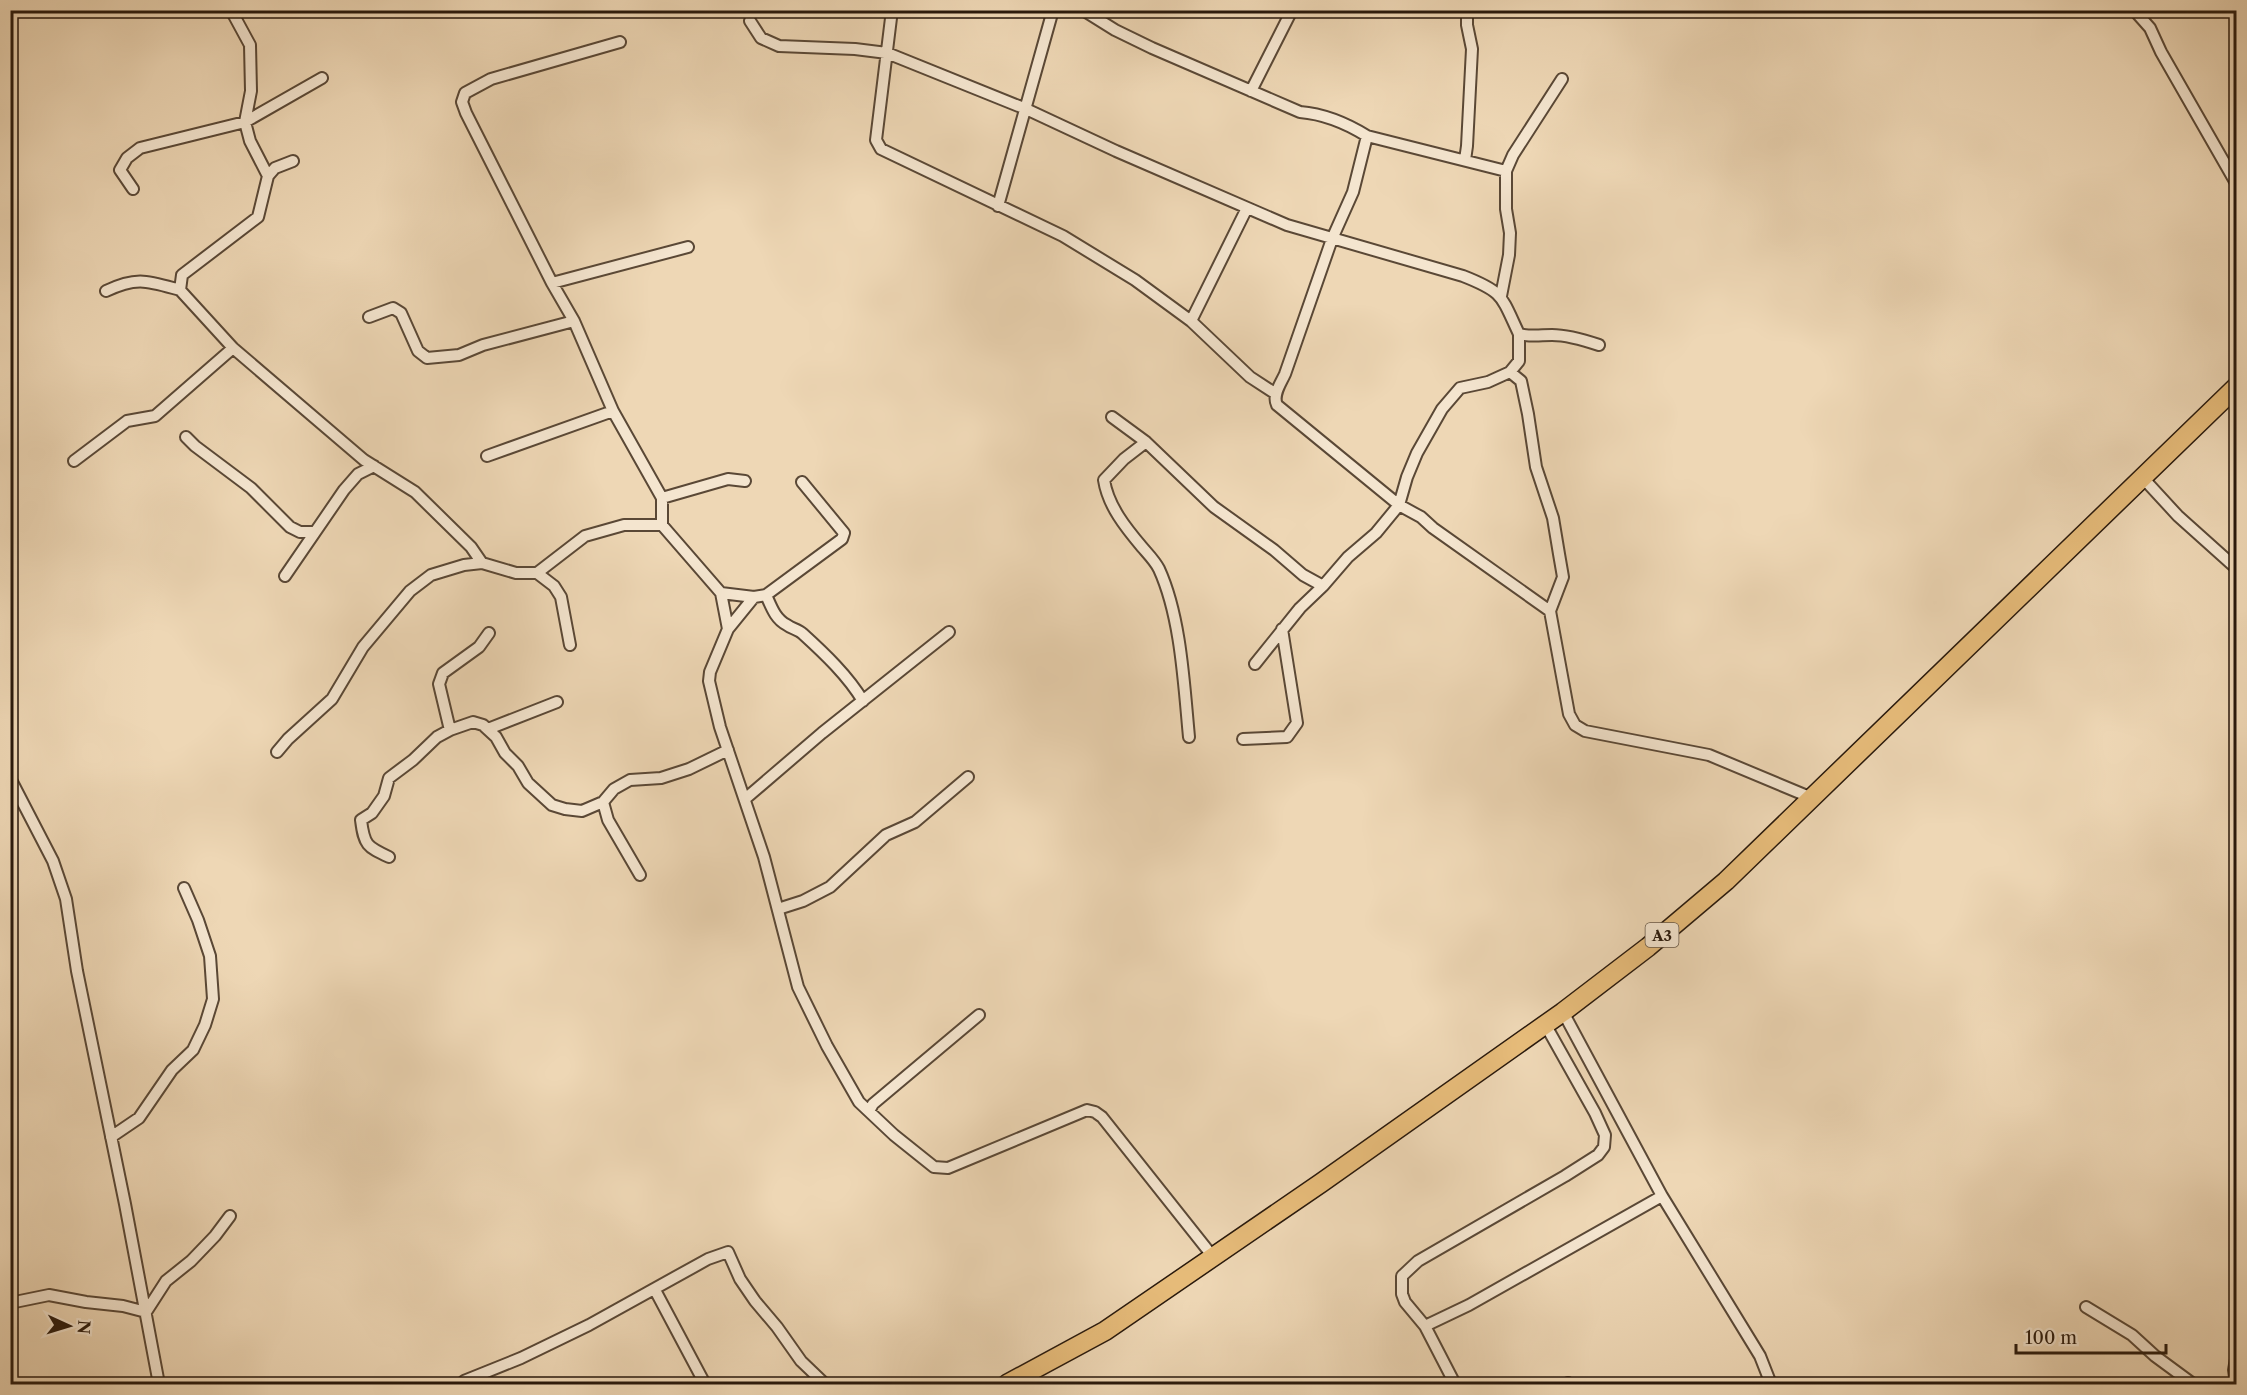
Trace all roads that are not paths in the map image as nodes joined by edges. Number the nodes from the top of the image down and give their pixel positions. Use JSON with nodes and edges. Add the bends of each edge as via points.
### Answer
{"nodes":[{"id":1,"x":231,"y":10,"type":"edge"},
{"id":2,"x":892,"y":10,"type":"edge"},
{"id":3,"x":1053,"y":10,"type":"edge"},
{"id":4,"x":1083,"y":10,"type":"edge"},
{"id":5,"x":1292,"y":10,"type":"edge"},
{"id":6,"x":1467,"y":10,"type":"edge"},
{"id":7,"x":2134,"y":10,"type":"edge"},
{"id":8,"x":750,"y":21,"type":"dead end"},
{"id":9,"x":620,"y":42,"type":"dead end"},
{"id":10,"x":886,"y":53,"type":"junction"},
{"id":11,"x":322,"y":78,"type":"dead end"},
{"id":12,"x":1562,"y":79,"type":"dead end"},
{"id":13,"x":1251,"y":91,"type":"junction"},
{"id":14,"x":1026,"y":109,"type":"junction"},
{"id":15,"x":245,"y":122,"type":"junction"},
{"id":16,"x":1367,"y":136,"type":"junction"},
{"id":17,"x":1465,"y":160,"type":"junction"},
{"id":18,"x":293,"y":161,"type":"dead end"},
{"id":19,"x":1506,"y":171,"type":"junction"},
{"id":20,"x":268,"y":176,"type":"junction"},
{"id":21,"x":2236,"y":183,"type":"edge"},
{"id":22,"x":132,"y":189,"type":"dead end"},
{"id":23,"x":998,"y":206,"type":"junction"},
{"id":24,"x":1247,"y":208,"type":"junction"},
{"id":25,"x":1332,"y":239,"type":"junction"},
{"id":26,"x":688,"y":248,"type":"dead end"},
{"id":27,"x":552,"y":283,"type":"junction"},
{"id":28,"x":180,"y":290,"type":"junction"},
{"id":29,"x":106,"y":291,"type":"dead end"},
{"id":30,"x":1501,"y":296,"type":"junction"},
{"id":31,"x":369,"y":318,"type":"dead end"},
{"id":32,"x":574,"y":321,"type":"junction"},
{"id":33,"x":1191,"y":321,"type":"junction"},
{"id":34,"x":1519,"y":334,"type":"junction"},
{"id":35,"x":1599,"y":345,"type":"dead end"},
{"id":36,"x":233,"y":348,"type":"junction"},
{"id":37,"x":1510,"y":372,"type":"junction"},
{"id":38,"x":2236,"y":387,"type":"edge"},
{"id":39,"x":1276,"y":394,"type":"junction"},
{"id":40,"x":613,"y":411,"type":"junction"},
{"id":41,"x":1112,"y":417,"type":"dead end"},
{"id":42,"x":186,"y":437,"type":"dead end"},
{"id":43,"x":1146,"y":442,"type":"junction"},
{"id":44,"x":487,"y":456,"type":"dead end"},
{"id":45,"x":74,"y":460,"type":"dead end"},
{"id":46,"x":374,"y":466,"type":"junction"},
{"id":47,"x":2143,"y":478,"type":"junction"},
{"id":48,"x":745,"y":482,"type":"dead end"},
{"id":49,"x":802,"y":482,"type":"dead end"},
{"id":50,"x":662,"y":498,"type":"junction"},
{"id":51,"x":1399,"y":505,"type":"junction"},
{"id":52,"x":662,"y":525,"type":"junction"},
{"id":53,"x":314,"y":532,"type":"junction"},
{"id":54,"x":482,"y":563,"type":"junction"},
{"id":55,"x":2236,"y":568,"type":"edge"},
{"id":56,"x":537,"y":573,"type":"junction"},
{"id":57,"x":285,"y":576,"type":"dead end"},
{"id":58,"x":1323,"y":585,"type":"junction"},
{"id":59,"x":721,"y":594,"type":"junction"},
{"id":60,"x":766,"y":595,"type":"junction"},
{"id":61,"x":754,"y":597,"type":"junction"},
{"id":62,"x":1550,"y":611,"type":"junction"},
{"id":63,"x":728,"y":629,"type":"junction"},
{"id":64,"x":1282,"y":629,"type":"junction"},
{"id":65,"x":949,"y":632,"type":"dead end"},
{"id":66,"x":489,"y":633,"type":"dead end"},
{"id":67,"x":570,"y":645,"type":"dead end"},
{"id":68,"x":1254,"y":664,"type":"dead end"},
{"id":69,"x":863,"y":701,"type":"junction"},
{"id":70,"x":557,"y":702,"type":"dead end"},
{"id":71,"x":488,"y":729,"type":"junction"},
{"id":72,"x":450,"y":730,"type":"junction"},
{"id":73,"x":1189,"y":737,"type":"dead end"},
{"id":74,"x":1243,"y":739,"type":"dead end"},
{"id":75,"x":728,"y":750,"type":"junction"},
{"id":76,"x":277,"y":752,"type":"dead end"},
{"id":77,"x":968,"y":777,"type":"dead end"},
{"id":78,"x":10,"y":778,"type":"edge"},
{"id":79,"x":1812,"y":798,"type":"junction"},
{"id":80,"x":745,"y":799,"type":"junction"},
{"id":81,"x":603,"y":802,"type":"junction"},
{"id":82,"x":389,"y":857,"type":"dead end"},
{"id":83,"x":640,"y":875,"type":"dead end"},
{"id":84,"x":184,"y":888,"type":"dead end"},
{"id":85,"x":778,"y":909,"type":"junction"},
{"id":86,"x":1563,"y":1012,"type":"junction"},
{"id":87,"x":979,"y":1015,"type":"dead end"},
{"id":88,"x":1545,"y":1024,"type":"junction"},
{"id":89,"x":869,"y":1111,"type":"junction"},
{"id":90,"x":111,"y":1137,"type":"junction"},
{"id":91,"x":1662,"y":1196,"type":"junction"},
{"id":92,"x":230,"y":1216,"type":"dead end"},
{"id":93,"x":1214,"y":1258,"type":"junction"},
{"id":94,"x":655,"y":1290,"type":"junction"},
{"id":95,"x":10,"y":1303,"type":"edge"},
{"id":96,"x":2086,"y":1307,"type":"dead end"},
{"id":97,"x":146,"y":1312,"type":"junction"},
{"id":98,"x":1425,"y":1326,"type":"junction"},
{"id":99,"x":2236,"y":1359,"type":"edge"},
{"id":100,"x":159,"y":1384,"type":"edge"},
{"id":101,"x":463,"y":1384,"type":"edge"},
{"id":102,"x":705,"y":1384,"type":"edge"},
{"id":103,"x":825,"y":1384,"type":"edge"},
{"id":104,"x":1007,"y":1384,"type":"edge"},
{"id":105,"x":1454,"y":1384,"type":"edge"},
{"id":106,"x":1771,"y":1384,"type":"edge"},
{"id":107,"x":2193,"y":1384,"type":"edge"},
{"id":108,"x":2236,"y":1384,"type":"edge"}],
"edges":[{"from":1,"to":15,"type":"street","via":[[250,45],[251,91]]},
{"from":2,"to":10,"type":"street"},
{"from":3,"to":14,"type":"street"},
{"from":4,"to":13,"type":"street","via":[[1152,48]]},
{"from":5,"to":13,"type":"street"},
{"from":6,"to":17,"type":"street","via":[[1472,48]]},
{"from":7,"to":21,"type":"street","via":[[2150,28]]},
{"from":8,"to":10,"type":"street","via":[[760,38],[779,46]]},
{"from":9,"to":27,"type":"street","via":[[491,79],[465,93],[462,102]]},
{"from":10,"to":14,"type":"street"},
{"from":10,"to":23,"type":"street","via":[[876,140],[881,149]]},
{"from":11,"to":15,"type":"street"},
{"from":12,"to":19,"type":"street"},
{"from":13,"to":16,"type":"street","via":[[1300,112],[1350,125]]},
{"from":14,"to":23,"type":"street"},
{"from":14,"to":24,"type":"street"},
{"from":15,"to":20,"type":"street"},
{"from":15,"to":22,"type":"street","via":[[140,148],[126,158],[120,170]]},
{"from":16,"to":17,"type":"street"},
{"from":16,"to":25,"type":"street","via":[[1353,192]]},
{"from":17,"to":19,"type":"street"},
{"from":18,"to":20,"type":"street","via":[[275,168]]},
{"from":19,"to":30,"type":"street","via":[[1510,233]]},
{"from":20,"to":28,"type":"street","via":[[258,217],[182,275]]},
{"from":23,"to":33,"type":"street","via":[[1063,236],[1135,280]]},
{"from":24,"to":25,"type":"street"},
{"from":24,"to":33,"type":"street"},
{"from":25,"to":30,"type":"street","via":[[1464,276],[1488,285]]},
{"from":25,"to":39,"type":"street"},
{"from":26,"to":27,"type":"street"},
{"from":27,"to":32,"type":"street"},
{"from":28,"to":29,"type":"street","via":[[147,280],[123,282]]},
{"from":28,"to":36,"type":"street"},
{"from":30,"to":34,"type":"street"},
{"from":31,"to":32,"type":"street","via":[[393,308],[401,313],[418,351],[427,358],[459,355]]},
{"from":32,"to":40,"type":"street"},
{"from":33,"to":39,"type":"street","via":[[1243,371]]},
{"from":34,"to":35,"type":"street","via":[[1553,335]]},
{"from":34,"to":37,"type":"street","via":[[1519,361]]},
{"from":36,"to":45,"type":"street","via":[[155,416],[127,421]]},
{"from":36,"to":46,"type":"street"},
{"from":37,"to":51,"type":"street","via":[[1454,393],[1417,453]]},
{"from":37,"to":62,"type":"street","via":[[1521,381],[1536,467],[1553,518],[1561,565],[1563,577]]},
{"from":38,"to":47,"type":"highway","number":"A3"},
{"from":39,"to":51,"type":"street","via":[[1277,405]]},
{"from":40,"to":44,"type":"street"},
{"from":40,"to":50,"type":"street"},
{"from":41,"to":43,"type":"street"},
{"from":42,"to":53,"type":"street","via":[[251,489],[290,527]]},
{"from":43,"to":58,"type":"street","via":[[1214,507],[1303,575]]},
{"from":43,"to":73,"type":"street","via":[[1104,480],[1107,496],[1158,567],[1168,593]]},
{"from":46,"to":53,"type":"street","via":[[358,474]]},
{"from":46,"to":54,"type":"street","via":[[415,492]]},
{"from":47,"to":55,"type":"street"},
{"from":47,"to":79,"type":"highway","number":"A3"},
{"from":48,"to":50,"type":"street","via":[[728,479]]},
{"from":49,"to":60,"type":"street","via":[[844,533],[842,539]]},
{"from":50,"to":52,"type":"street"},
{"from":51,"to":58,"type":"street"},
{"from":51,"to":62,"type":"street"},
{"from":52,"to":56,"type":"street","via":[[624,525],[585,536]]},
{"from":52,"to":59,"type":"street"},
{"from":53,"to":57,"type":"street"},
{"from":54,"to":56,"type":"street","via":[[516,573]]},
{"from":54,"to":76,"type":"street","via":[[431,575],[410,591],[363,647],[332,699]]},
{"from":56,"to":67,"type":"street","via":[[561,597]]},
{"from":58,"to":64,"type":"street"},
{"from":59,"to":61,"type":"street"},
{"from":59,"to":63,"type":"street"},
{"from":60,"to":61,"type":"street"},
{"from":60,"to":69,"type":"street","via":[[774,613],[821,651]]},
{"from":61,"to":63,"type":"street"},
{"from":62,"to":79,"type":"street","via":[[1569,714],[1575,725],[1585,731],[1709,755]]},
{"from":63,"to":75,"type":"street","via":[[710,681]]},
{"from":64,"to":68,"type":"street"},
{"from":64,"to":74,"type":"street","via":[[1297,723],[1287,738]]},
{"from":65,"to":69,"type":"street"},
{"from":66,"to":72,"type":"street","via":[[479,647],[442,673],[439,684]]},
{"from":69,"to":80,"type":"street"},
{"from":70,"to":71,"type":"street"},
{"from":71,"to":72,"type":"street","via":[[473,722]]},
{"from":71,"to":81,"type":"street","via":[[528,783],[552,805],[582,811]]},
{"from":72,"to":82,"type":"street","via":[[389,778],[384,796],[362,820],[363,838],[370,848]]},
{"from":75,"to":80,"type":"street"},
{"from":75,"to":81,"type":"street","via":[[661,778],[630,780],[614,789]]},
{"from":77,"to":85,"type":"street","via":[[915,822],[886,835],[830,887]]},
{"from":78,"to":90,"type":"street","via":[[53,861],[66,899]]},
{"from":79,"to":86,"type":"highway","number":"A3","via":[[1726,881]]},
{"from":80,"to":85,"type":"street"},
{"from":81,"to":83,"type":"street","via":[[608,820]]},
{"from":84,"to":90,"type":"street","via":[[210,956],[213,999],[193,1050],[172,1070],[139,1118]]},
{"from":85,"to":89,"type":"street","via":[[798,987],[859,1102]]},
{"from":86,"to":88,"type":"highway","number":"A3"},
{"from":86,"to":91,"type":"street"},
{"from":87,"to":89,"type":"street"},
{"from":88,"to":93,"type":"highway","number":"A3"},
{"from":88,"to":98,"type":"street","via":[[1595,1113],[1605,1135],[1604,1147],[1598,1155],[1402,1276],[1405,1302]]},
{"from":89,"to":93,"type":"street","via":[[940,1168],[1087,1110],[1095,1112]]},
{"from":90,"to":97,"type":"street"},
{"from":91,"to":98,"type":"street"},
{"from":91,"to":106,"type":"street","via":[[1760,1356]]},
{"from":92,"to":97,"type":"street","via":[[191,1261],[166,1281]]},
{"from":93,"to":104,"type":"highway","number":"A3","via":[[1105,1331]]},
{"from":94,"to":101,"type":"street"},
{"from":94,"to":102,"type":"street"},
{"from":94,"to":103,"type":"street","via":[[708,1259],[728,1252],[755,1301],[801,1361]]},
{"from":95,"to":97,"type":"street","via":[[49,1295]]},
{"from":96,"to":107,"type":"street","via":[[2132,1335]]},
{"from":97,"to":100,"type":"street"},
{"from":98,"to":105,"type":"street"},
{"from":99,"to":108,"type":"street"}]}
